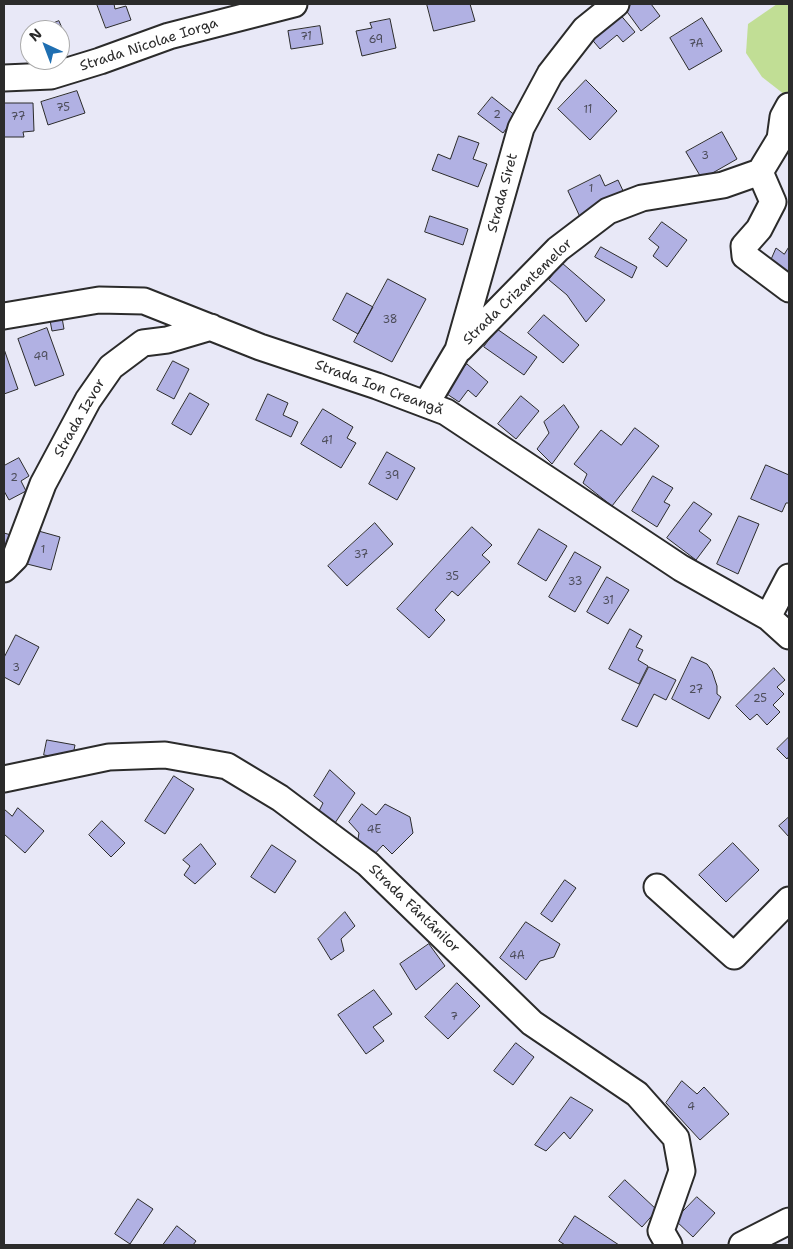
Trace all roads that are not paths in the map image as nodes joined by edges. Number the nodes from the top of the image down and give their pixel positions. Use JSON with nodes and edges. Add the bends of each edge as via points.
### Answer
{"nodes":[{"id":1,"x":294,"y":4,"type":"edge"},
{"id":2,"x":616,"y":4,"type":"edge"},
{"id":3,"x":4,"y":78,"type":"edge"},
{"id":4,"x":788,"y":106,"type":"edge"},
{"id":5,"x":760,"y":172,"type":"junction"},
{"id":6,"x":789,"y":289,"type":"edge"},
{"id":7,"x":4,"y":316,"type":"edge"},
{"id":8,"x":211,"y":327,"type":"junction"},
{"id":9,"x":458,"y":350,"type":"junction"},
{"id":10,"x":426,"y":404,"type":"junction"},
{"id":11,"x":4,"y":569,"type":"edge"},
{"id":12,"x":789,"y":577,"type":"edge"},
{"id":13,"x":778,"y":619,"type":"edge"},
{"id":14,"x":789,"y":636,"type":"edge"},
{"id":15,"x":4,"y":779,"type":"edge"},
{"id":16,"x":657,"y":887,"type":"dead end"},
{"id":17,"x":789,"y":900,"type":"edge"},
{"id":18,"x":789,"y":1221,"type":"edge"},
{"id":19,"x":669,"y":1245,"type":"edge"},
{"id":20,"x":742,"y":1245,"type":"edge"}],
"edges":[{"from":1,"to":3,"type":"street","name":"Strada Nicolae Iorga","via":[[169,36],[51,76]]},
{"from":2,"to":9,"type":"street","name":"Strada Siret","via":[[585,29],[550,74],[522,128]]},
{"from":4,"to":5,"type":"street","via":[[780,139]]},
{"from":5,"to":6,"type":"street","via":[[774,202],[744,246],[745,256]]},
{"from":5,"to":9,"type":"street","name":"Strada Crizantemelor","via":[[723,185],[642,198],[608,211],[558,249]]},
{"from":7,"to":8,"type":"street","name":"Strada Ion Creangă","via":[[99,300],[144,301]]},
{"from":8,"to":10,"type":"street","name":"Strada Ion Creangă"},
{"from":8,"to":11,"type":"street","name":"Strada Izvor","via":[[167,340],[143,343],[111,367],[88,400],[43,484],[15,558]]},
{"from":9,"to":10,"type":"street","name":"Strada Siret"},
{"from":10,"to":13,"type":"street","name":"Strada Ion Creangă","via":[[446,412],[681,568]]},
{"from":12,"to":13,"type":"street"},
{"from":13,"to":14,"type":"street","name":"Strada Ion Creangă"},
{"from":15,"to":19,"type":"street","name":"Strada Fântânilor","via":[[109,757],[164,755],[227,766],[280,798],[368,864],[532,1023],[637,1094],[676,1138],[682,1171],[661,1231]]},
{"from":16,"to":17,"type":"street","via":[[734,956]]},
{"from":18,"to":20,"type":"street"}]}
